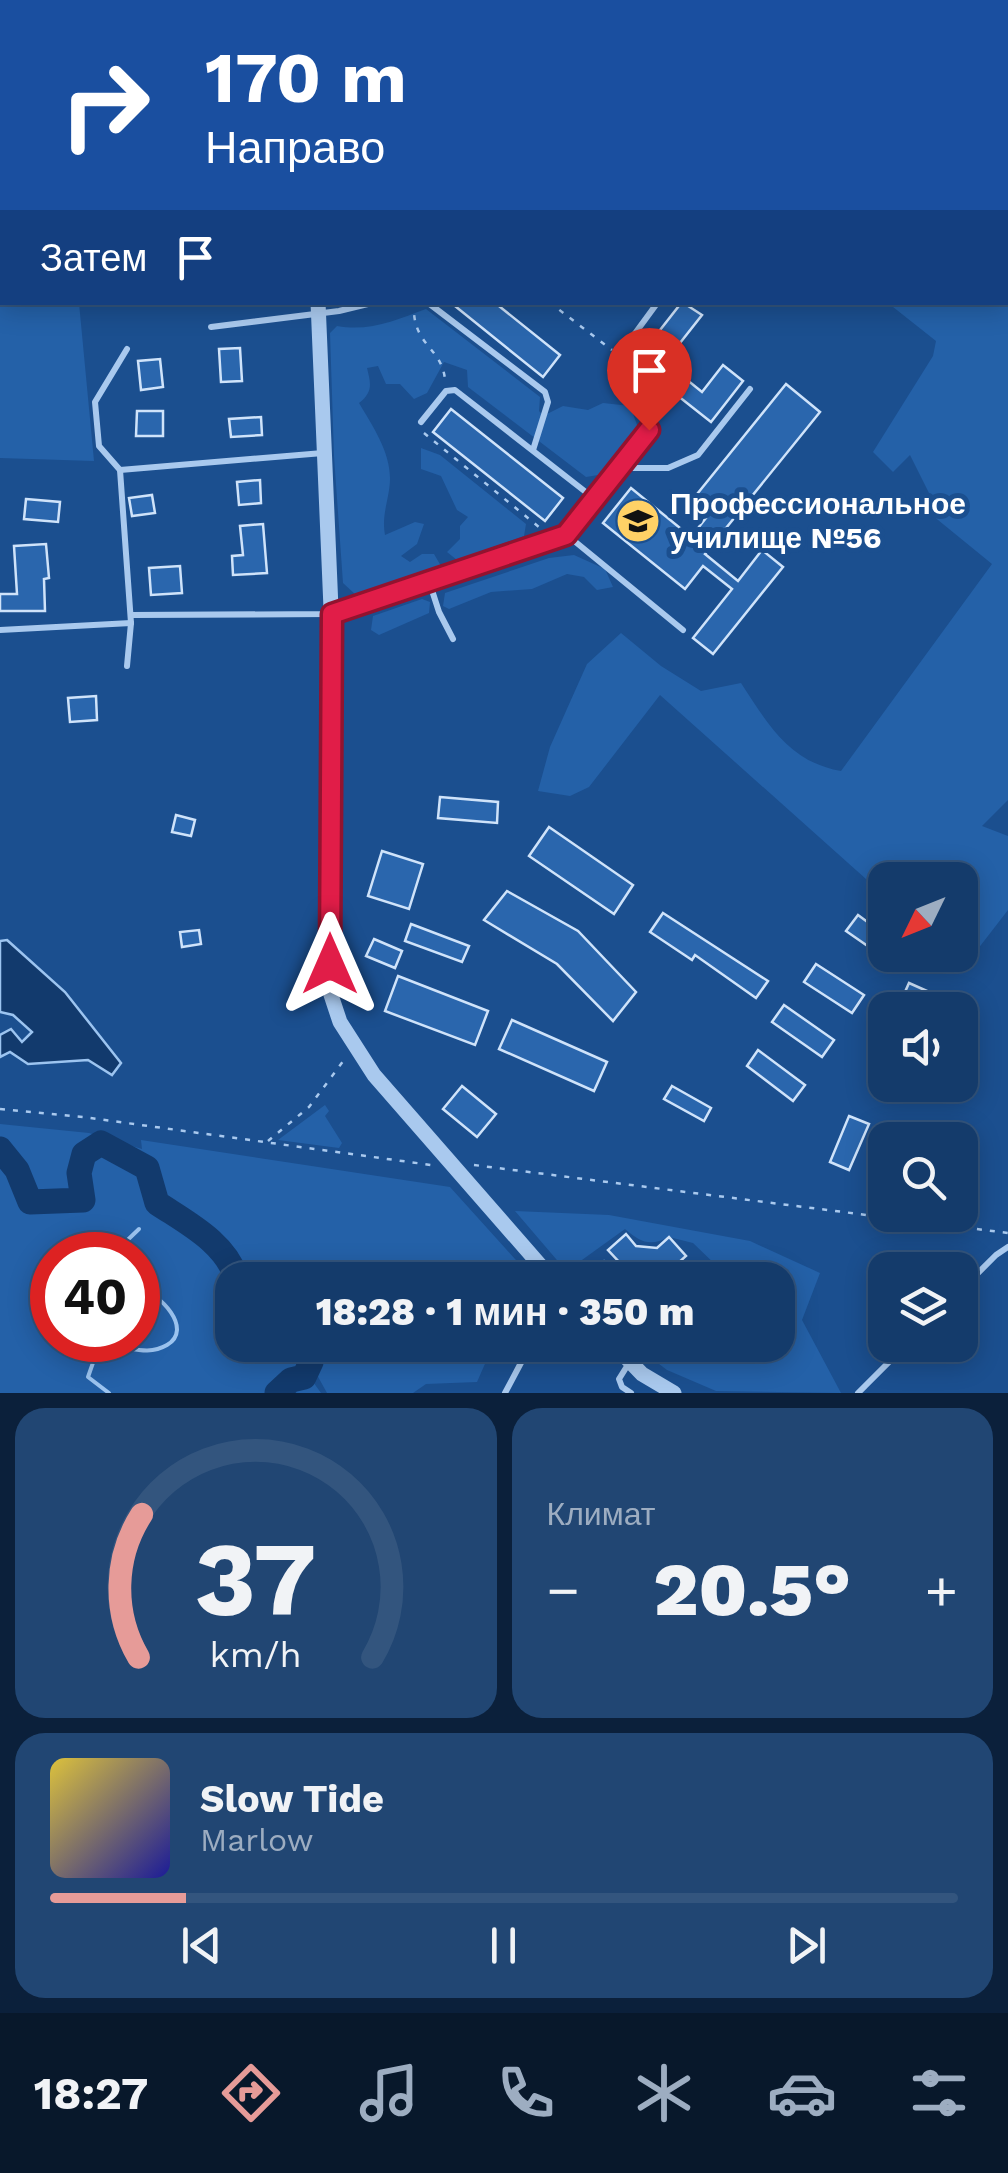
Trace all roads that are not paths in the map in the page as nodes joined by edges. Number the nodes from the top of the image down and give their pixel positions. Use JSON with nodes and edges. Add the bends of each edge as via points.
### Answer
{"nodes":[{"id":1,"x":347,"y":305,"type":"edge"},
{"id":2,"x":432,"y":305,"type":"edge"},
{"id":3,"x":656,"y":305,"type":"edge"},
{"id":4,"x":318,"y":308,"type":"edge"},
{"id":5,"x":211,"y":328,"type":"dead end"},
{"id":6,"x":127,"y":349,"type":"dead end"},
{"id":7,"x":750,"y":389,"type":"dead end"},
{"id":8,"x":420,"y":422,"type":"road end"},
{"id":9,"x":533,"y":450,"type":"junction"},
{"id":10,"x":323,"y":453,"type":"junction"},
{"id":11,"x":621,"y":468,"type":"junction"},
{"id":12,"x":120,"y":470,"type":"junction"},
{"id":13,"x":596,"y":500,"type":"junction"},
{"id":14,"x":566,"y":535,"type":"junction"},
{"id":15,"x":429,"y":581,"type":"junction"},
{"id":16,"x":332,"y":614,"type":"junction"},
{"id":17,"x":131,"y":619,"type":"junction"},
{"id":18,"x":0,"y":630,"type":"edge"},
{"id":19,"x":683,"y":630,"type":"dead end"},
{"id":20,"x":453,"y":639,"type":"dead end"},
{"id":21,"x":127,"y":666,"type":"dead end"},
{"id":22,"x":1008,"y":1248,"type":"edge"},
{"id":23,"x":537,"y":1262,"type":"edge"},
{"id":24,"x":978,"y":1273,"type":"edge"},
{"id":25,"x":521,"y":1362,"type":"edge"},
{"id":26,"x":630,"y":1362,"type":"joint"},
{"id":27,"x":889,"y":1362,"type":"edge"},
{"id":28,"x":505,"y":1393,"type":"edge"},
{"id":29,"x":632,"y":1393,"type":"edge"},
{"id":30,"x":674,"y":1393,"type":"edge"},
{"id":31,"x":858,"y":1393,"type":"edge"}],
"edges":[{"from":1,"to":4,"type":"lane"},
{"from":2,"to":9,"type":"lane","via":[[545,392]]},
{"from":3,"to":11,"type":"lane","via":[[619,355],[618,369],[649,394],[655,414]]},
{"from":4,"to":5,"type":"lane"},
{"from":4,"to":10,"type":"street"},
{"from":6,"to":12,"type":"lane","via":[[96,402],[99,446]]},
{"from":7,"to":11,"type":"lane","via":[[698,456],[668,468]]},
{"from":8,"to":9,"type":"lane","via":[[446,391],[455,390]]},
{"from":9,"to":13,"type":"lane"},
{"from":10,"to":12,"type":"lane"},
{"from":10,"to":16,"type":"street"},
{"from":11,"to":13,"type":"lane"},
{"from":12,"to":17,"type":"lane"},
{"from":13,"to":14,"type":"lane"},
{"from":14,"to":15,"type":"lane"},
{"from":14,"to":19,"type":"lane"},
{"from":15,"to":16,"type":"lane"},
{"from":15,"to":20,"type":"lane"},
{"from":16,"to":17,"type":"lane"},
{"from":16,"to":23,"type":"street","via":[[331,994],[356,1050]]},
{"from":17,"to":18,"type":"lane"},
{"from":17,"to":21,"type":"lane"},
{"from":22,"to":24,"type":"lane"},
{"from":25,"to":28,"type":"lane"},
{"from":26,"to":29,"type":"lane","via":[[619,1379]]},
{"from":26,"to":30,"type":"street"},
{"from":27,"to":31,"type":"lane"}]}
